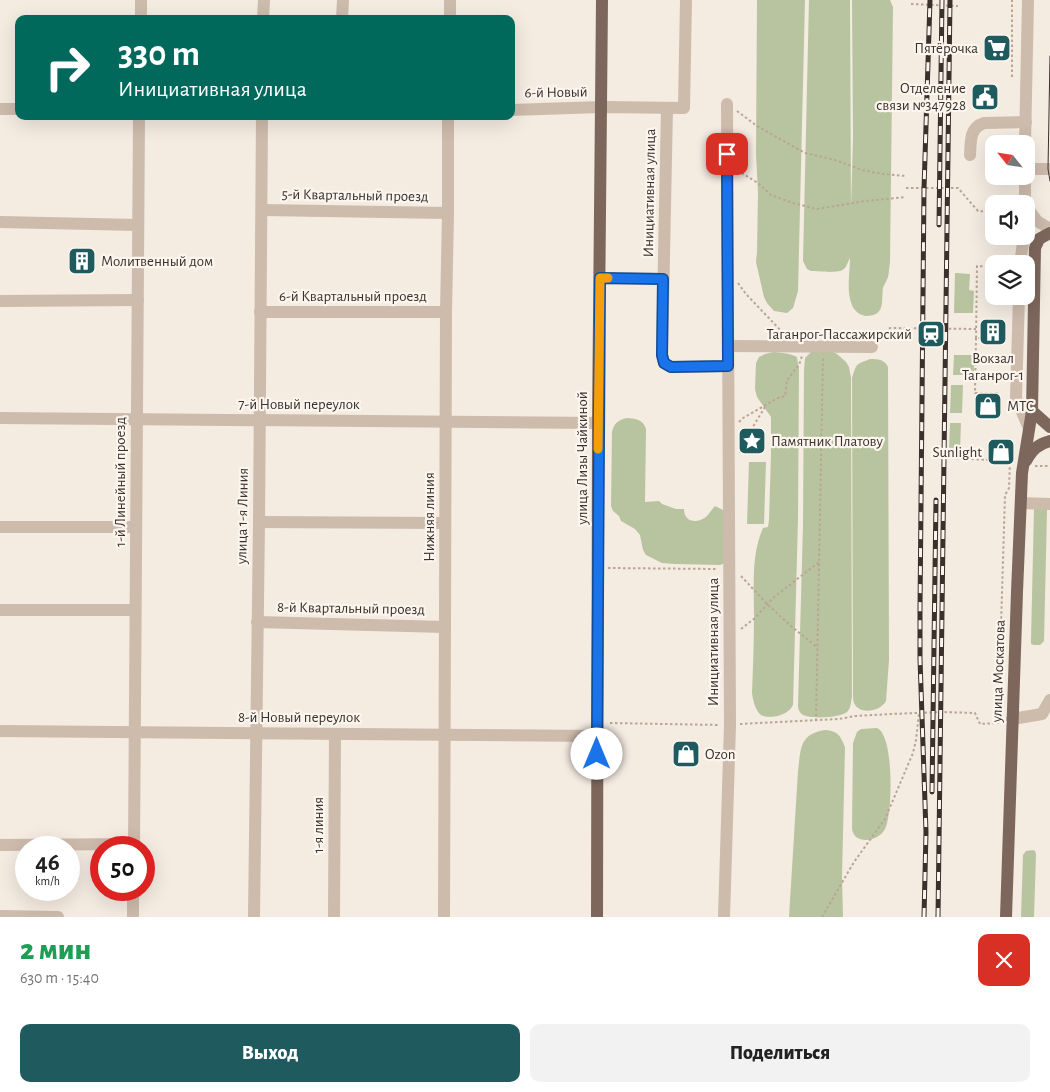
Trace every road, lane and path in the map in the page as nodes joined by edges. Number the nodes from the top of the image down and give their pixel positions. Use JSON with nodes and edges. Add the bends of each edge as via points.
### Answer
{"nodes":[{"id":1,"x":141,"y":0,"type":"edge"},
{"id":2,"x":264,"y":0,"type":"edge"},
{"id":3,"x":342,"y":0,"type":"edge"},
{"id":4,"x":450,"y":0,"type":"edge"},
{"id":5,"x":602,"y":0,"type":"edge"},
{"id":6,"x":686,"y":0,"type":"edge"},
{"id":7,"x":1012,"y":0,"type":"edge"},
{"id":8,"x":1028,"y":0,"type":"edge"},
{"id":9,"x":911,"y":4,"type":"dead end"},
{"id":10,"x":958,"y":6,"type":"dead end"},
{"id":11,"x":141,"y":15,"type":"edge"},
{"id":12,"x":264,"y":15,"type":"edge"},
{"id":13,"x":342,"y":15,"type":"edge"},
{"id":14,"x":450,"y":15,"type":"edge"},
{"id":15,"x":1012,"y":77,"type":"dead end"},
{"id":16,"x":727,"y":104,"type":"joint"},
{"id":17,"x":601,"y":107,"type":"junction"},
{"id":18,"x":667,"y":108,"type":"junction"},
{"id":19,"x":0,"y":109,"type":"edge"},
{"id":20,"x":15,"y":109,"type":"edge"},
{"id":21,"x":515,"y":110,"type":"edge"},
{"id":22,"x":139,"y":120,"type":"edge"},
{"id":23,"x":262,"y":120,"type":"edge"},
{"id":24,"x":448,"y":120,"type":"edge"},
{"id":25,"x":1026,"y":122,"type":"junction"},
{"id":26,"x":1025,"y":135,"type":"edge"},
{"id":27,"x":970,"y":155,"type":"dead end"},
{"id":28,"x":1035,"y":169,"type":"edge"},
{"id":29,"x":1050,"y":169,"type":"edge"},
{"id":30,"x":727,"y":170,"type":"junction"},
{"id":31,"x":906,"y":176,"type":"dead end"},
{"id":32,"x":906,"y":188,"type":"dead end"},
{"id":33,"x":906,"y":197,"type":"dead end"},
{"id":34,"x":262,"y":210,"type":"junction"},
{"id":35,"x":985,"y":212,"type":"edge"},
{"id":36,"x":448,"y":213,"type":"junction"},
{"id":37,"x":1035,"y":218,"type":"edge"},
{"id":38,"x":0,"y":222,"type":"edge"},
{"id":39,"x":138,"y":225,"type":"junction"},
{"id":40,"x":1050,"y":228,"type":"edge"},
{"id":41,"x":1050,"y":233,"type":"edge"},
{"id":42,"x":1033,"y":245,"type":"edge"},
{"id":43,"x":1035,"y":248,"type":"junction"},
{"id":44,"x":985,"y":266,"type":"edge"},
{"id":45,"x":600,"y":278,"type":"junction"},
{"id":46,"x":663,"y":279,"type":"junction"},
{"id":47,"x":738,"y":282,"type":"dead end"},
{"id":48,"x":138,"y":300,"type":"junction"},
{"id":49,"x":0,"y":301,"type":"edge"},
{"id":50,"x":1019,"y":305,"type":"edge"},
{"id":51,"x":260,"y":312,"type":"junction"},
{"id":52,"x":446,"y":312,"type":"junction"},
{"id":53,"x":976,"y":329,"type":"junction"},
{"id":54,"x":976,"y":338,"type":"junction"},
{"id":55,"x":981,"y":338,"type":"dead end"},
{"id":56,"x":728,"y":346,"type":"junction"},
{"id":57,"x":800,"y":346,"type":"junction"},
{"id":58,"x":823,"y":346,"type":"junction"},
{"id":59,"x":872,"y":347,"type":"joint"},
{"id":60,"x":728,"y":366,"type":"junction"},
{"id":61,"x":1000,"y":393,"type":"dead end"},
{"id":62,"x":1016,"y":398,"type":"junction"},
{"id":63,"x":767,"y":405,"type":"junction"},
{"id":64,"x":1032,"y":411,"type":"junction"},
{"id":65,"x":0,"y":418,"type":"edge"},
{"id":66,"x":137,"y":419,"type":"junction"},
{"id":67,"x":259,"y":420,"type":"junction"},
{"id":68,"x":446,"y":421,"type":"junction"},
{"id":69,"x":598,"y":423,"type":"junction"},
{"id":70,"x":1028,"y":426,"type":"junction"},
{"id":71,"x":1050,"y":427,"type":"edge"},
{"id":72,"x":728,"y":432,"type":"junction"},
{"id":73,"x":1050,"y":441,"type":"edge"},
{"id":74,"x":952,"y":458,"type":"dead end"},
{"id":75,"x":737,"y":459,"type":"dead end"},
{"id":76,"x":1050,"y":466,"type":"edge"},
{"id":77,"x":1027,"y":470,"type":"junction"},
{"id":78,"x":1021,"y":504,"type":"junction"},
{"id":79,"x":1050,"y":504,"type":"edge"},
{"id":80,"x":259,"y":522,"type":"junction"},
{"id":81,"x":445,"y":523,"type":"junction"},
{"id":82,"x":0,"y":527,"type":"edge"},
{"id":83,"x":136,"y":527,"type":"junction"},
{"id":84,"x":819,"y":562,"type":"junction"},
{"id":85,"x":598,"y":568,"type":"junction"},
{"id":86,"x":729,"y":569,"type":"junction"},
{"id":87,"x":742,"y":577,"type":"dead end"},
{"id":88,"x":767,"y":604,"type":"junction"},
{"id":89,"x":0,"y":610,"type":"edge"},
{"id":90,"x":135,"y":610,"type":"junction"},
{"id":91,"x":257,"y":622,"type":"junction"},
{"id":92,"x":445,"y":626,"type":"junction"},
{"id":93,"x":729,"y":638,"type":"junction"},
{"id":94,"x":817,"y":647,"type":"junction"},
{"id":95,"x":1050,"y":700,"type":"edge"},
{"id":96,"x":919,"y":713,"type":"junction"},
{"id":97,"x":1012,"y":719,"type":"junction"},
{"id":98,"x":816,"y":721,"type":"junction"},
{"id":99,"x":610,"y":723,"type":"dead end"},
{"id":100,"x":730,"y":725,"type":"junction"},
{"id":101,"x":0,"y":731,"type":"edge"},
{"id":102,"x":134,"y":732,"type":"junction"},
{"id":103,"x":256,"y":733,"type":"junction"},
{"id":104,"x":335,"y":734,"type":"junction"},
{"id":105,"x":445,"y":734,"type":"junction"},
{"id":106,"x":598,"y":736,"type":"junction"},
{"id":107,"x":134,"y":836,"type":"edge"},
{"id":108,"x":0,"y":845,"type":"edge"},
{"id":109,"x":90,"y":846,"type":"edge"},
{"id":110,"x":133,"y":901,"type":"edge"},
{"id":111,"x":0,"y":916,"type":"edge"},
{"id":112,"x":58,"y":917,"type":"edge"},
{"id":113,"x":133,"y":917,"type":"edge"},
{"id":114,"x":254,"y":917,"type":"edge"},
{"id":115,"x":334,"y":917,"type":"edge"},
{"id":116,"x":444,"y":917,"type":"edge"},
{"id":117,"x":597,"y":917,"type":"edge"},
{"id":118,"x":724,"y":917,"type":"edge"},
{"id":119,"x":822,"y":917,"type":"edge"},
{"id":120,"x":1006,"y":917,"type":"edge"}],
"edges":[{"from":1,"to":11,"type":"street"},
{"from":2,"to":12,"type":"street"},
{"from":3,"to":13,"type":"street"},
{"from":4,"to":14,"type":"street"},
{"from":5,"to":17,"type":"main road","name":"улица Лизы Чайкиной"},
{"from":6,"to":18,"type":"street","name":"Инициативная улица","via":[[684,108]]},
{"from":7,"to":15,"type":"path"},
{"from":8,"to":25,"type":"street"},
{"from":9,"to":10,"type":"path"},
{"from":16,"to":30,"type":"street","name":"Инициативная улица"},
{"from":16,"to":31,"type":"path","via":[[757,126],[805,153],[862,170]]},
{"from":17,"to":18,"type":"street","name":"Инициативная улица"},
{"from":17,"to":21,"type":"street","name":"6-й Новый"},
{"from":17,"to":45,"type":"main road","name":"улица Лизы Чайкиной"},
{"from":18,"to":46,"type":"street","name":"Инициативная улица"},
{"from":19,"to":20,"type":"street"},
{"from":22,"to":39,"type":"street","name":"1-й Линейный проезд"},
{"from":23,"to":34,"type":"street","name":"улица 1-я Линия"},
{"from":24,"to":36,"type":"street","name":"Нижняя линия"},
{"from":25,"to":26,"type":"street"},
{"from":25,"to":27,"type":"street","via":[[979,124],[972,135]]},
{"from":28,"to":29,"type":"street"},
{"from":30,"to":33,"type":"path","via":[[740,172],[758,182],[771,195],[817,209]]},
{"from":30,"to":56,"type":"street","name":"Инициативная улица"},
{"from":32,"to":35,"type":"path","via":[[958,188],[978,212]]},
{"from":34,"to":36,"type":"street","name":"5-й Квартальный проезд"},
{"from":34,"to":51,"type":"street","name":"улица 1-я Линия"},
{"from":36,"to":52,"type":"street","name":"Нижняя линия"},
{"from":37,"to":40,"type":"street"},
{"from":38,"to":39,"type":"street"},
{"from":39,"to":48,"type":"street","name":"1-й Линейный проезд"},
{"from":41,"to":43,"type":"main road","via":[[1039,239]]},
{"from":42,"to":43,"type":"street"},
{"from":43,"to":64,"type":"main road","name":"улица Москатова"},
{"from":44,"to":53,"type":"path","via":[[977,266]]},
{"from":45,"to":46,"type":"street","name":"Инициативная улица"},
{"from":45,"to":69,"type":"main road","name":"улица Лизы Чайкиной"},
{"from":46,"to":60,"type":"street","name":"Инициативная улица","via":[[664,363],[671,367]]},
{"from":47,"to":57,"type":"path","via":[[746,294]]},
{"from":48,"to":49,"type":"street"},
{"from":48,"to":66,"type":"street","name":"1-й Линейный проезд"},
{"from":50,"to":62,"type":"street"},
{"from":51,"to":52,"type":"street","name":"6-й Квартальный проезд"},
{"from":51,"to":67,"type":"street","name":"улица 1-я Линия"},
{"from":52,"to":68,"type":"street","name":"Нижняя линия"},
{"from":53,"to":54,"type":"path"},
{"from":53,"to":59,"type":"path","via":[[890,328]]},
{"from":54,"to":55,"type":"path"},
{"from":54,"to":61,"type":"path","via":[[975,393]]},
{"from":56,"to":57,"type":"street"},
{"from":56,"to":60,"type":"street","name":"Инициативная улица"},
{"from":57,"to":58,"type":"street"},
{"from":57,"to":63,"type":"path","via":[[799,365],[787,380],[785,396]]},
{"from":58,"to":59,"type":"street"},
{"from":58,"to":84,"type":"path"},
{"from":60,"to":72,"type":"street","name":"Инициативная улица"},
{"from":62,"to":64,"type":"street"},
{"from":62,"to":70,"type":"street"},
{"from":63,"to":72,"type":"path","via":[[743,418]]},
{"from":63,"to":75,"type":"path"},
{"from":64,"to":70,"type":"main road","name":"улица Москатова"},
{"from":64,"to":71,"type":"main road"},
{"from":65,"to":66,"type":"street","name":"7-й Новый переулок"},
{"from":66,"to":67,"type":"street","name":"7-й Новый переулок"},
{"from":66,"to":83,"type":"street","name":"1-й Линейный проезд"},
{"from":67,"to":68,"type":"street","name":"7-й Новый переулок"},
{"from":67,"to":80,"type":"street","name":"улица 1-я Линия"},
{"from":68,"to":69,"type":"street","name":"7-й Новый переулок"},
{"from":68,"to":81,"type":"street","name":"Нижняя линия"},
{"from":69,"to":85,"type":"main road","name":"улица Лизы Чайкиной"},
{"from":70,"to":77,"type":"main road","name":"улица Москатова"},
{"from":72,"to":86,"type":"street","name":"Инициативная улица"},
{"from":73,"to":77,"type":"main road","via":[[1034,448]]},
{"from":74,"to":96,"type":"path","via":[[1010,461],[1009,488],[1005,495],[998,723],[980,724],[976,713]]},
{"from":76,"to":77,"type":"path"},
{"from":77,"to":78,"type":"main road","name":"улица Москатова"},
{"from":78,"to":79,"type":"street"},
{"from":78,"to":97,"type":"main road","name":"улица Москатова"},
{"from":80,"to":81,"type":"street"},
{"from":80,"to":91,"type":"street","name":"улица 1-я Линия"},
{"from":81,"to":92,"type":"street","name":"Нижняя линия"},
{"from":82,"to":83,"type":"street"},
{"from":83,"to":90,"type":"street","name":"1-й Линейный проезд"},
{"from":84,"to":88,"type":"path"},
{"from":84,"to":94,"type":"path"},
{"from":85,"to":86,"type":"path"},
{"from":85,"to":106,"type":"main road","name":"улица Лизы Чайкиной"},
{"from":86,"to":93,"type":"street","name":"Инициативная улица"},
{"from":87,"to":88,"type":"path"},
{"from":88,"to":93,"type":"path"},
{"from":88,"to":94,"type":"path"},
{"from":89,"to":90,"type":"street"},
{"from":90,"to":102,"type":"street","name":"1-й Линейный проезд"},
{"from":91,"to":92,"type":"street","name":"8-й Квартальный проезд"},
{"from":91,"to":103,"type":"street","name":"улица 1-я Линия"},
{"from":92,"to":105,"type":"street","name":"Нижняя линия"},
{"from":93,"to":100,"type":"street","name":"Инициативная улица"},
{"from":94,"to":98,"type":"path"},
{"from":95,"to":97,"type":"street","via":[[1042,714]]},
{"from":96,"to":98,"type":"path"},
{"from":96,"to":119,"type":"path","via":[[913,752],[885,819],[854,862]]},
{"from":97,"to":120,"type":"main road","name":"улица Москатова"},
{"from":98,"to":100,"type":"path"},
{"from":99,"to":100,"type":"path"},
{"from":100,"to":118,"type":"street","name":"Инициативная улица"},
{"from":101,"to":102,"type":"street","name":"8-й Новый переулок"},
{"from":102,"to":103,"type":"street","name":"8-й Новый переулок"},
{"from":102,"to":107,"type":"street","name":"1-й Линейный проезд"},
{"from":103,"to":104,"type":"street","name":"8-й Новый переулок"},
{"from":103,"to":114,"type":"street","name":"улица 1-я Линия"},
{"from":104,"to":105,"type":"street","name":"8-й Новый переулок"},
{"from":104,"to":115,"type":"street","name":"1-я линия"},
{"from":105,"to":106,"type":"street","name":"8-й Новый переулок"},
{"from":105,"to":116,"type":"street","name":"Нижняя линия"},
{"from":106,"to":117,"type":"main road","name":"улица Лизы Чайкиной"},
{"from":108,"to":109,"type":"street"},
{"from":110,"to":113,"type":"street"},
{"from":111,"to":112,"type":"street"}]}
